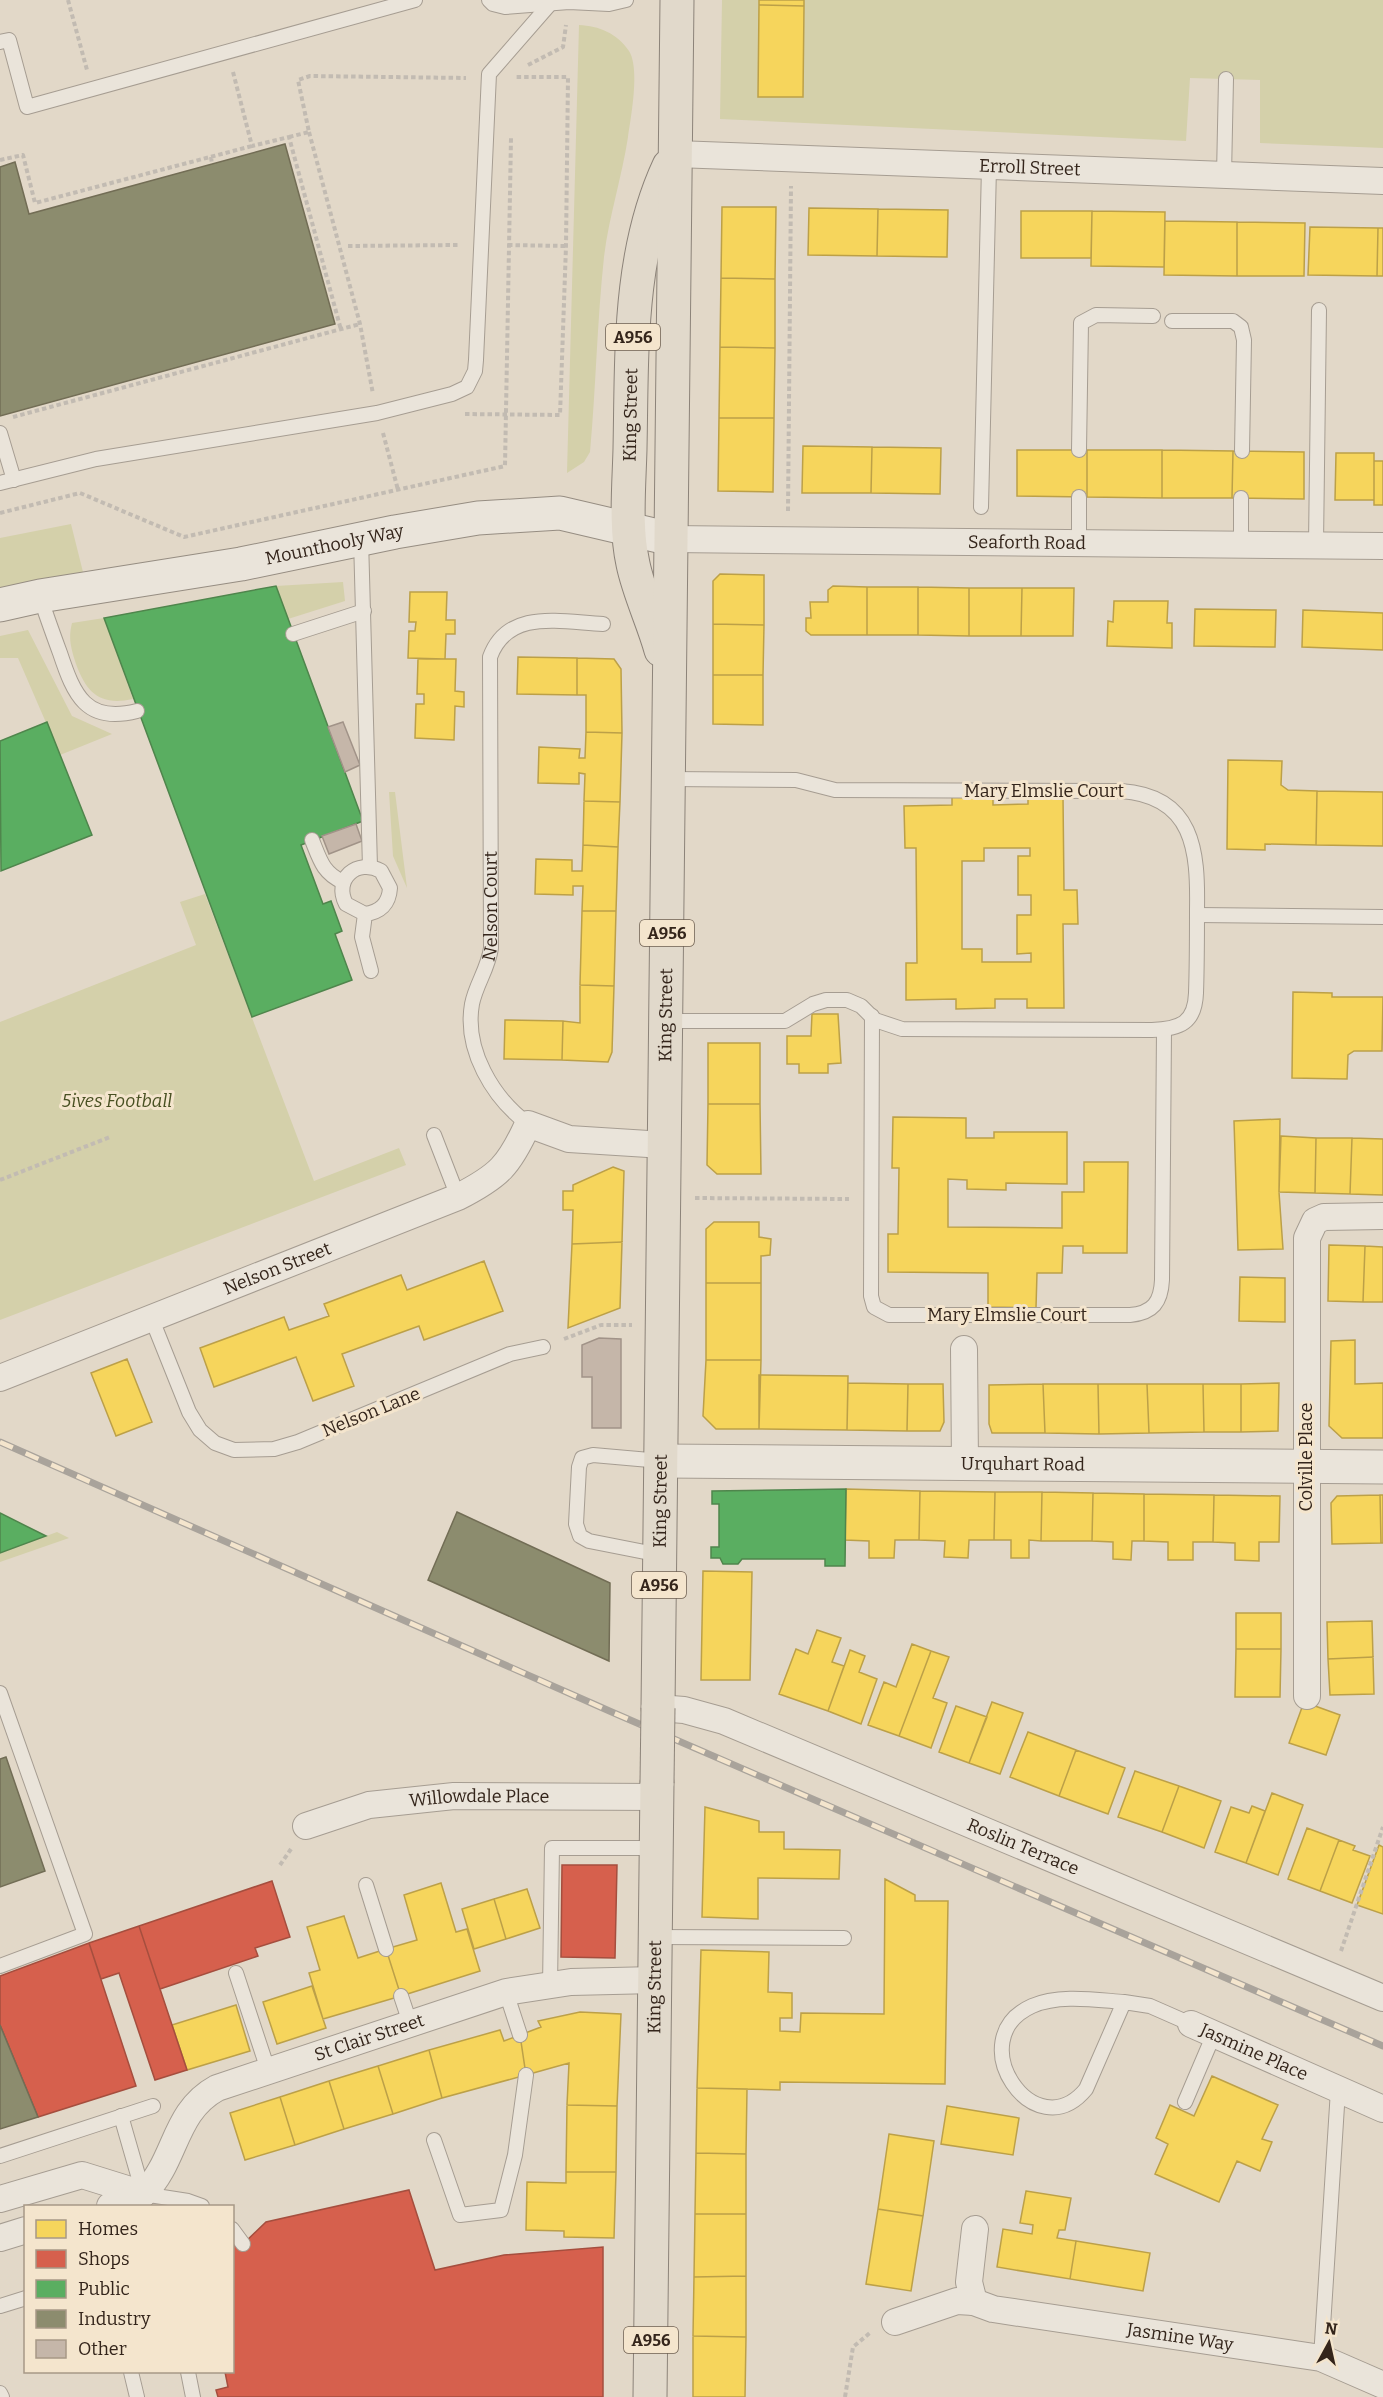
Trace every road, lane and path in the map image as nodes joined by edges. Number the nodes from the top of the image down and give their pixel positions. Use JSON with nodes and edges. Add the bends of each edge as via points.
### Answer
{"nodes":[{"id":1,"x":68,"y":0,"type":"edge"},
{"id":2,"x":415,"y":0,"type":"edge"},
{"id":3,"x":489,"y":0,"type":"edge"},
{"id":4,"x":626,"y":0,"type":"edge"},
{"id":5,"x":677,"y":0,"type":"edge"},
{"id":6,"x":550,"y":4,"type":"junction"},
{"id":7,"x":0,"y":42,"type":"edge"},
{"id":8,"x":563,"y":47,"type":"dead end"},
{"id":9,"x":228,"y":51,"type":"junction"},
{"id":10,"x":523,"y":68,"type":"dead end"},
{"id":11,"x":87,"y":70,"type":"dead end"},
{"id":12,"x":513,"y":73,"type":"dead end"},
{"id":13,"x":488,"y":78,"type":"junction"},
{"id":14,"x":1226,"y":79,"type":"dead end"},
{"id":15,"x":309,"y":132,"type":"junction"},
{"id":16,"x":289,"y":137,"type":"junction"},
{"id":17,"x":511,"y":137,"type":"dead end"},
{"id":18,"x":252,"y":146,"type":"junction"},
{"id":19,"x":676,"y":154,"type":"junction"},
{"id":20,"x":210,"y":157,"type":"junction"},
{"id":21,"x":791,"y":158,"type":"junction"},
{"id":22,"x":0,"y":160,"type":"edge"},
{"id":23,"x":212,"y":164,"type":"dead end"},
{"id":24,"x":989,"y":167,"type":"junction"},
{"id":25,"x":1224,"y":175,"type":"junction"},
{"id":26,"x":1383,"y":181,"type":"edge"},
{"id":27,"x":1319,"y":310,"type":"dead end"},
{"id":28,"x":1153,"y":316,"type":"dead end"},
{"id":29,"x":1172,"y":321,"type":"dead end"},
{"id":30,"x":360,"y":324,"type":"junction"},
{"id":31,"x":314,"y":330,"type":"dead end"},
{"id":32,"x":341,"y":330,"type":"junction"},
{"id":33,"x":316,"y":337,"type":"junction"},
{"id":34,"x":378,"y":413,"type":"junction"},
{"id":35,"x":505,"y":414,"type":"junction"},
{"id":36,"x":11,"y":417,"type":"dead end"},
{"id":37,"x":0,"y":433,"type":"edge"},
{"id":38,"x":1079,"y":450,"type":"dead end"},
{"id":39,"x":1242,"y":451,"type":"dead end"},
{"id":40,"x":7,"y":481,"type":"edge"},
{"id":41,"x":398,"y":490,"type":"junction"},
{"id":42,"x":1079,"y":497,"type":"dead end"},
{"id":43,"x":1241,"y":498,"type":"dead end"},
{"id":44,"x":981,"y":507,"type":"dead end"},
{"id":45,"x":0,"y":513,"type":"edge"},
{"id":46,"x":629,"y":528,"type":"junction"},
{"id":47,"x":361,"y":539,"type":"junction"},
{"id":48,"x":671,"y":539,"type":"junction"},
{"id":49,"x":788,"y":540,"type":"junction"},
{"id":50,"x":1078,"y":542,"type":"junction"},
{"id":51,"x":1241,"y":543,"type":"junction"},
{"id":52,"x":1316,"y":543,"type":"junction"},
{"id":53,"x":1383,"y":546,"type":"edge"},
{"id":54,"x":40,"y":596,"type":"junction"},
{"id":55,"x":0,"y":605,"type":"edge"},
{"id":56,"x":364,"y":611,"type":"junction"},
{"id":57,"x":603,"y":624,"type":"dead end"},
{"id":58,"x":294,"y":634,"type":"dead end"},
{"id":59,"x":670,"y":678,"type":"junction"},
{"id":60,"x":137,"y":711,"type":"dead end"},
{"id":61,"x":669,"y":779,"type":"junction"},
{"id":62,"x":312,"y":840,"type":"dead end"},
{"id":63,"x":370,"y":867,"type":"junction"},
{"id":64,"x":343,"y":882,"type":"junction"},
{"id":65,"x":365,"y":914,"type":"junction"},
{"id":66,"x":1197,"y":915,"type":"junction"},
{"id":67,"x":1383,"y":917,"type":"edge"},
{"id":68,"x":371,"y":971,"type":"dead end"},
{"id":69,"x":872,"y":1016,"type":"junction"},
{"id":70,"x":666,"y":1021,"type":"junction"},
{"id":71,"x":1164,"y":1030,"type":"junction"},
{"id":72,"x":528,"y":1124,"type":"junction"},
{"id":73,"x":434,"y":1135,"type":"dead end"},
{"id":74,"x":110,"y":1137,"type":"dead end"},
{"id":75,"x":664,"y":1145,"type":"junction"},
{"id":76,"x":0,"y":1180,"type":"edge"},
{"id":77,"x":458,"y":1197,"type":"junction"},
{"id":78,"x":664,"y":1197,"type":"junction"},
{"id":79,"x":871,"y":1199,"type":"junction"},
{"id":80,"x":1383,"y":1216,"type":"edge"},
{"id":81,"x":151,"y":1317,"type":"junction"},
{"id":82,"x":662,"y":1325,"type":"junction"},
{"id":83,"x":543,"y":1347,"type":"joint"},
{"id":84,"x":964,"y":1349,"type":"dead end"},
{"id":85,"x":0,"y":1378,"type":"edge"},
{"id":86,"x":661,"y":1461,"type":"junction"},
{"id":87,"x":965,"y":1464,"type":"junction"},
{"id":88,"x":1306,"y":1467,"type":"junction"},
{"id":89,"x":1383,"y":1467,"type":"edge"},
{"id":90,"x":660,"y":1555,"type":"junction"},
{"id":91,"x":0,"y":1693,"type":"edge"},
{"id":92,"x":1307,"y":1696,"type":"dead end"},
{"id":93,"x":658,"y":1708,"type":"junction"},
{"id":94,"x":6,"y":1728,"type":"edge"},
{"id":95,"x":657,"y":1790,"type":"junction"},
{"id":96,"x":306,"y":1826,"type":"dead end"},
{"id":97,"x":1383,"y":1827,"type":"edge"},
{"id":98,"x":656,"y":1848,"type":"junction"},
{"id":99,"x":366,"y":1885,"type":"dead end"},
{"id":100,"x":656,"y":1937,"type":"junction"},
{"id":101,"x":844,"y":1938,"type":"dead end"},
{"id":102,"x":386,"y":1949,"type":"dead end"},
{"id":103,"x":0,"y":1966,"type":"edge"},
{"id":104,"x":236,"y":1973,"type":"dead end"},
{"id":105,"x":1333,"y":1976,"type":"junction"},
{"id":106,"x":655,"y":1980,"type":"junction"},
{"id":107,"x":550,"y":1986,"type":"junction"},
{"id":108,"x":506,"y":1992,"type":"junction"},
{"id":109,"x":401,"y":1996,"type":"dead end"},
{"id":110,"x":1383,"y":1998,"type":"edge"},
{"id":111,"x":1124,"y":2002,"type":"junction"},
{"id":112,"x":410,"y":2023,"type":"junction"},
{"id":113,"x":1203,"y":2029,"type":"junction"},
{"id":114,"x":520,"y":2035,"type":"dead end"},
{"id":115,"x":268,"y":2070,"type":"junction"},
{"id":116,"x":526,"y":2075,"type":"dead end"},
{"id":117,"x":1338,"y":2090,"type":"junction"},
{"id":118,"x":1185,"y":2102,"type":"dead end"},
{"id":119,"x":153,"y":2106,"type":"dead end"},
{"id":120,"x":1383,"y":2109,"type":"edge"},
{"id":121,"x":121,"y":2116,"type":"junction"},
{"id":122,"x":434,"y":2140,"type":"dead end"},
{"id":123,"x":0,"y":2156,"type":"edge"},
{"id":124,"x":0,"y":2199,"type":"edge"},
{"id":125,"x":145,"y":2200,"type":"edge"},
{"id":126,"x":116,"y":2205,"type":"edge"},
{"id":127,"x":199,"y":2205,"type":"edge"},
{"id":128,"x":975,"y":2229,"type":"dead end"},
{"id":129,"x":24,"y":2231,"type":"edge"},
{"id":130,"x":234,"y":2232,"type":"edge"},
{"id":131,"x":0,"y":2238,"type":"edge"},
{"id":132,"x":243,"y":2244,"type":"dead end"},
{"id":133,"x":24,"y":2299,"type":"edge"},
{"id":134,"x":974,"y":2302,"type":"junction"},
{"id":135,"x":0,"y":2306,"type":"edge"},
{"id":136,"x":895,"y":2322,"type":"joint"},
{"id":137,"x":1321,"y":2358,"type":"junction"},
{"id":138,"x":131,"y":2373,"type":"edge"},
{"id":139,"x":188,"y":2373,"type":"edge"},
{"id":140,"x":1383,"y":2385,"type":"edge"},
{"id":141,"x":137,"y":2397,"type":"edge"},
{"id":142,"x":193,"y":2397,"type":"edge"},
{"id":143,"x":650,"y":2397,"type":"edge"},
{"id":144,"x":845,"y":2397,"type":"edge"}],
"edges":[{"from":1,"to":11,"type":"path"},
{"from":2,"to":9,"type":"lane"},
{"from":3,"to":6,"type":"lane","via":[[501,7]]},
{"from":4,"to":6,"type":"lane","via":[[609,4]]},
{"from":5,"to":19,"type":"main road","name":"King Street","number":"A956"},
{"from":6,"to":13,"type":"lane"},
{"from":7,"to":9,"type":"lane","via":[[9,40],[27,107]]},
{"from":8,"to":10,"type":"path"},
{"from":9,"to":18,"type":"path"},
{"from":12,"to":35,"type":"path","via":[[512,78],[568,77],[566,246],[560,415]]},
{"from":13,"to":15,"type":"path","via":[[310,76],[298,80]]},
{"from":13,"to":34,"type":"lane","via":[[475,371],[461,391]]},
{"from":14,"to":25,"type":"lane"},
{"from":15,"to":16,"type":"path"},
{"from":15,"to":30,"type":"path"},
{"from":16,"to":18,"type":"path"},
{"from":16,"to":32,"type":"path"},
{"from":17,"to":35,"type":"path"},
{"from":18,"to":20,"type":"path"},
{"from":19,"to":21,"type":"street","name":"Erroll Street"},
{"from":19,"to":46,"type":"main road","name":"King Street","number":"A956","via":[[654,198],[639,272],[632,351]]},
{"from":19,"to":48,"type":"main road","name":"King Street","number":"A956"},
{"from":20,"to":22,"type":"path","via":[[35,203],[23,155]]},
{"from":20,"to":23,"type":"path"},
{"from":21,"to":24,"type":"street","name":"Erroll Street"},
{"from":21,"to":49,"type":"path"},
{"from":24,"to":25,"type":"street","name":"Erroll Street"},
{"from":24,"to":44,"type":"lane"},
{"from":25,"to":26,"type":"street","name":"Erroll Street"},
{"from":27,"to":52,"type":"lane"},
{"from":28,"to":38,"type":"lane","via":[[1096,315],[1081,323]]},
{"from":29,"to":39,"type":"lane","via":[[1233,321],[1241,327]]},
{"from":30,"to":32,"type":"path"},
{"from":30,"to":34,"type":"path"},
{"from":31,"to":33,"type":"path"},
{"from":32,"to":33,"type":"path"},
{"from":33,"to":36,"type":"path"},
{"from":34,"to":40,"type":"lane","via":[[96,459]]},
{"from":34,"to":41,"type":"path"},
{"from":35,"to":41,"type":"path","via":[[505,466]]},
{"from":37,"to":40,"type":"lane"},
{"from":41,"to":45,"type":"path","via":[[184,537],[80,493]]},
{"from":42,"to":50,"type":"lane"},
{"from":43,"to":51,"type":"lane"},
{"from":46,"to":47,"type":"street","name":"Mounthooly Way","via":[[560,513],[478,519]]},
{"from":46,"to":48,"type":"street","name":"Mounthooly Way"},
{"from":46,"to":59,"type":"main road","name":"King Street","number":"A956","via":[[632,563]]},
{"from":47,"to":54,"type":"street","name":"Mounthooly Way","via":[[241,564]]},
{"from":47,"to":56,"type":"lane"},
{"from":48,"to":49,"type":"street","name":"Seaforth Road"},
{"from":48,"to":59,"type":"main road","name":"King Street","number":"A956"},
{"from":49,"to":50,"type":"street","name":"Seaforth Road"},
{"from":50,"to":51,"type":"street","name":"Seaforth Road"},
{"from":51,"to":52,"type":"street","name":"Seaforth Road"},
{"from":52,"to":53,"type":"street","name":"Seaforth Road"},
{"from":54,"to":55,"type":"street","name":"Mounthooly Way"},
{"from":54,"to":60,"type":"lane","via":[[71,686],[82,702],[105,714]]},
{"from":56,"to":58,"type":"lane"},
{"from":56,"to":63,"type":"lane"},
{"from":57,"to":72,"type":"lane","name":"Nelson Court","via":[[520,624],[501,636],[490,657],[491,948],[475,993],[471,1023],[477,1055],[491,1085],[513,1113]]},
{"from":59,"to":61,"type":"main road","name":"King Street","number":"A956"},
{"from":61,"to":66,"type":"lane","name":"Mary Elmslie Court","via":[[796,780],[835,790],[1136,792],[1164,803],[1191,836],[1197,859]]},
{"from":61,"to":70,"type":"main road","name":"King Street","number":"A956"},
{"from":62,"to":64,"type":"lane","via":[[323,869]]},
{"from":63,"to":64,"type":"lane","via":[[353,870]]},
{"from":63,"to":65,"type":"lane","via":[[385,876],[390,893],[385,905]]},
{"from":64,"to":65,"type":"lane","via":[[346,904]]},
{"from":65,"to":68,"type":"lane","via":[[362,937]]},
{"from":66,"to":67,"type":"lane"},
{"from":66,"to":71,"type":"lane","name":"Mary Elmslie Court","via":[[1193,1012],[1188,1020]]},
{"from":69,"to":70,"type":"lane","name":"Mary Elmslie Court","via":[[847,1000],[826,1000],[785,1021]]},
{"from":69,"to":71,"type":"lane","name":"Mary Elmslie Court","via":[[902,1029]]},
{"from":69,"to":79,"type":"lane","name":"Mary Elmslie Court"},
{"from":70,"to":75,"type":"main road","name":"King Street","number":"A956"},
{"from":71,"to":79,"type":"lane","name":"Mary Elmslie Court","via":[[1161,1290],[1157,1304],[1147,1312],[1105,1316],[882,1314],[874,1307],[871,1296]]},
{"from":72,"to":75,"type":"street","name":"Nelson Court","via":[[569,1139]]},
{"from":72,"to":77,"type":"street","name":"Nelson Street","via":[[506,1166],[484,1184]]},
{"from":73,"to":77,"type":"lane"},
{"from":74,"to":76,"type":"path"},
{"from":75,"to":78,"type":"main road","name":"King Street","number":"A956"},
{"from":77,"to":81,"type":"street","name":"Nelson Street"},
{"from":78,"to":79,"type":"path"},
{"from":78,"to":82,"type":"main road","name":"King Street","number":"A956"},
{"from":80,"to":88,"type":"street","name":"Colville Place","via":[[1338,1215],[1315,1221],[1309,1229]]},
{"from":81,"to":83,"type":"lane","name":"Nelson Lane","via":[[200,1430],[215,1443],[253,1452],[297,1442],[510,1354]]},
{"from":81,"to":85,"type":"street","name":"Nelson Street"},
{"from":82,"to":83,"type":"path","via":[[601,1325]]},
{"from":82,"to":86,"type":"main road","name":"King Street","number":"A956"},
{"from":84,"to":87,"type":"street"},
{"from":86,"to":87,"type":"street","name":"Urquhart Road"},
{"from":86,"to":90,"type":"main road","name":"King Street","number":"A956"},
{"from":86,"to":90,"type":"lane","via":[[593,1455],[582,1458],[576,1524],[580,1536],[589,1541]]},
{"from":87,"to":88,"type":"street","name":"Urquhart Road"},
{"from":88,"to":89,"type":"street","name":"Urquhart Road"},
{"from":88,"to":92,"type":"street","name":"Colville Place"},
{"from":90,"to":93,"type":"main road","name":"King Street","number":"A956"},
{"from":91,"to":94,"type":"lane"},
{"from":93,"to":95,"type":"main road","name":"King Street","number":"A956","bridge":true},
{"from":93,"to":105,"type":"street","name":"Roslin Terrace","via":[[684,1710],[724,1721]]},
{"from":94,"to":103,"type":"lane","via":[[85,1934]]},
{"from":95,"to":96,"type":"street","name":"Willowdale Place","via":[[454,1796],[369,1805]]},
{"from":95,"to":98,"type":"main road","name":"King Street","number":"A956"},
{"from":97,"to":105,"type":"path"},
{"from":98,"to":100,"type":"main road","name":"King Street","number":"A956"},
{"from":98,"to":107,"type":"lane","via":[[552,1848]]},
{"from":99,"to":102,"type":"lane"},
{"from":100,"to":101,"type":"lane"},
{"from":100,"to":106,"type":"main road","name":"King Street","number":"A956"},
{"from":104,"to":115,"type":"lane"},
{"from":105,"to":110,"type":"street","name":"Roslin Terrace"},
{"from":106,"to":107,"type":"street","name":"St Clair Street"},
{"from":106,"to":143,"type":"main road","name":"King Street","number":"A956"},
{"from":107,"to":108,"type":"street","name":"St Clair Street"},
{"from":108,"to":112,"type":"street","name":"St Clair Street"},
{"from":108,"to":114,"type":"lane"},
{"from":109,"to":112,"type":"lane"},
{"from":111,"to":111,"type":"lane","name":"Jasmine Place","via":[[1086,2089],[1077,2100],[1052,2108],[1027,2099],[1015,2088],[1007,2076],[1002,2053],[1007,2029],[1017,2016],[1050,2001]]},
{"from":111,"to":113,"type":"lane","name":"Jasmine Place","via":[[1150,2006]]},
{"from":112,"to":115,"type":"street","name":"St Clair Street"},
{"from":113,"to":117,"type":"street","name":"Jasmine Place"},
{"from":113,"to":118,"type":"lane"},
{"from":115,"to":125,"type":"street","name":"St Clair Street","via":[[203,2095],[191,2108]]},
{"from":116,"to":122,"type":"lane","via":[[515,2155],[501,2210],[460,2215]]},
{"from":117,"to":120,"type":"street","name":"Jasmine Place"},
{"from":117,"to":137,"type":"lane"},
{"from":119,"to":121,"type":"lane"},
{"from":121,"to":123,"type":"lane"},
{"from":121,"to":125,"type":"lane"},
{"from":124,"to":125,"type":"street","via":[[82,2175]]},
{"from":125,"to":126,"type":"street"},
{"from":125,"to":127,"type":"lane"},
{"from":128,"to":134,"type":"street","via":[[969,2282]]},
{"from":129,"to":131,"type":"street"},
{"from":130,"to":132,"type":"lane"},
{"from":133,"to":135,"type":"lane"},
{"from":134,"to":136,"type":"street","name":"Jasmine Way","via":[[947,2304]]},
{"from":134,"to":137,"type":"street","name":"Jasmine Way","via":[[993,2309]]},
{"from":136,"to":144,"type":"path","via":[[866,2334],[853,2347]]},
{"from":137,"to":140,"type":"street","name":"Jasmine Way"},
{"from":138,"to":141,"type":"lane"},
{"from":139,"to":142,"type":"lane"}]}
